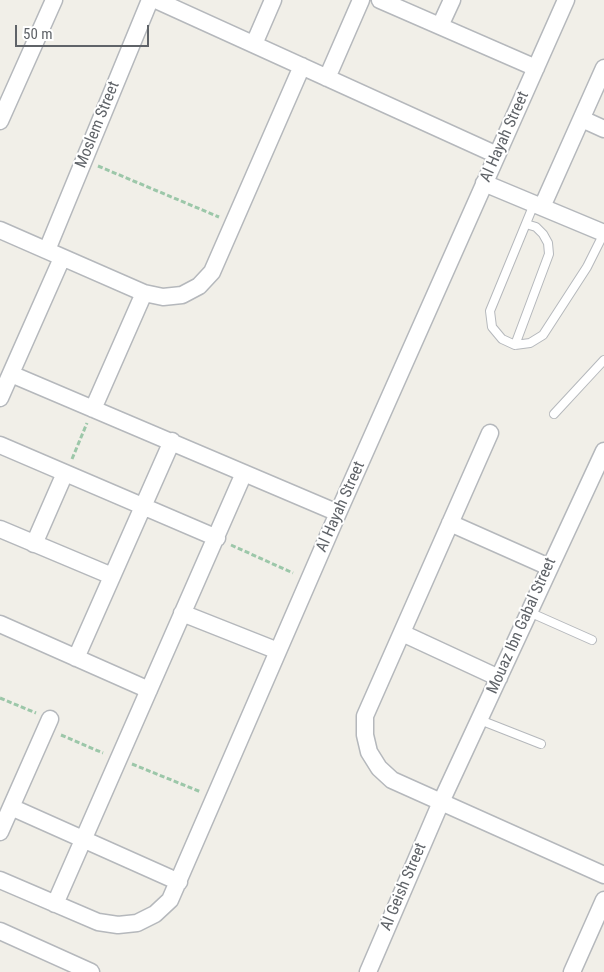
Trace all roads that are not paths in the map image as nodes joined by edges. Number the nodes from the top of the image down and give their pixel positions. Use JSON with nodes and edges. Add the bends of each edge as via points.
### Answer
{"nodes":[{"id":1,"x":54,"y":0,"type":"edge"},
{"id":2,"x":150,"y":0,"type":"edge"},
{"id":3,"x":156,"y":0,"type":"edge"},
{"id":4,"x":273,"y":0,"type":"edge"},
{"id":5,"x":361,"y":0,"type":"edge"},
{"id":6,"x":380,"y":0,"type":"edge"},
{"id":7,"x":452,"y":0,"type":"edge"},
{"id":8,"x":566,"y":0,"type":"edge"},
{"id":9,"x":173,"y":4,"type":"edge"},
{"id":10,"x":440,"y":26,"type":"junction"},
{"id":11,"x":254,"y":44,"type":"junction"},
{"id":12,"x":302,"y":66,"type":"junction"},
{"id":13,"x":536,"y":68,"type":"junction"},
{"id":14,"x":604,"y":68,"type":"edge"},
{"id":15,"x":327,"y":78,"type":"junction"},
{"id":16,"x":1,"y":116,"type":"edge"},
{"id":17,"x":582,"y":118,"type":"junction"},
{"id":18,"x":604,"y":129,"type":"edge"},
{"id":19,"x":497,"y":155,"type":"junction"},
{"id":20,"x":484,"y":183,"type":"junction"},
{"id":21,"x":538,"y":205,"type":"junction"},
{"id":22,"x":526,"y":224,"type":"junction"},
{"id":23,"x":0,"y":230,"type":"edge"},
{"id":24,"x":604,"y":233,"type":"edge"},
{"id":25,"x":46,"y":250,"type":"junction"},
{"id":26,"x":62,"y":258,"type":"junction"},
{"id":27,"x":144,"y":293,"type":"junction"},
{"id":28,"x":516,"y":345,"type":"junction"},
{"id":29,"x":604,"y":360,"type":"edge"},
{"id":30,"x":11,"y":374,"type":"junction"},
{"id":31,"x":0,"y":398,"type":"edge"},
{"id":32,"x":93,"y":409,"type":"junction"},
{"id":33,"x":554,"y":414,"type":"dead end"},
{"id":34,"x":490,"y":433,"type":"dead end"},
{"id":35,"x":172,"y":441,"type":"junction"},
{"id":36,"x":0,"y":445,"type":"edge"},
{"id":37,"x":604,"y":450,"type":"edge"},
{"id":38,"x":65,"y":473,"type":"junction"},
{"id":39,"x":244,"y":473,"type":"junction"},
{"id":40,"x":143,"y":506,"type":"junction"},
{"id":41,"x":338,"y":513,"type":"junction"},
{"id":42,"x":450,"y":523,"type":"junction"},
{"id":43,"x":0,"y":530,"type":"edge"},
{"id":44,"x":216,"y":538,"type":"junction"},
{"id":45,"x":34,"y":544,"type":"junction"},
{"id":46,"x":549,"y":567,"type":"junction"},
{"id":47,"x":112,"y":576,"type":"junction"},
{"id":48,"x":529,"y":612,"type":"junction"},
{"id":49,"x":182,"y":613,"type":"junction"},
{"id":50,"x":0,"y":624,"type":"edge"},
{"id":51,"x":402,"y":633,"type":"junction"},
{"id":52,"x":592,"y":640,"type":"dead end"},
{"id":53,"x":278,"y":651,"type":"junction"},
{"id":54,"x":76,"y":658,"type":"junction"},
{"id":55,"x":498,"y":678,"type":"junction"},
{"id":56,"x":148,"y":690,"type":"junction"},
{"id":57,"x":480,"y":720,"type":"junction"},
{"id":58,"x":48,"y":724,"type":"road end"},
{"id":59,"x":540,"y":744,"type":"dead end"},
{"id":60,"x":441,"y":802,"type":"junction"},
{"id":61,"x":11,"y":807,"type":"junction"},
{"id":62,"x":0,"y":832,"type":"edge"},
{"id":63,"x":83,"y":839,"type":"junction"},
{"id":64,"x":604,"y":876,"type":"edge"},
{"id":65,"x":0,"y":880,"type":"edge"},
{"id":66,"x":179,"y":882,"type":"junction"},
{"id":67,"x":604,"y":900,"type":"edge"},
{"id":68,"x":55,"y":904,"type":"junction"},
{"id":69,"x":0,"y":931,"type":"edge"},
{"id":70,"x":91,"y":972,"type":"edge"},
{"id":71,"x":368,"y":972,"type":"edge"},
{"id":72,"x":572,"y":972,"type":"edge"}],
"edges":[{"from":1,"to":16,"type":"street"},
{"from":2,"to":25,"type":"street","name":"Moslem Street"},
{"from":3,"to":9,"type":"street"},
{"from":4,"to":11,"type":"street"},
{"from":5,"to":15,"type":"street"},
{"from":6,"to":10,"type":"street"},
{"from":7,"to":10,"type":"street"},
{"from":8,"to":13,"type":"street","name":"Al Hayah Street"},
{"from":9,"to":11,"type":"street"},
{"from":10,"to":13,"type":"street"},
{"from":11,"to":12,"type":"street"},
{"from":12,"to":15,"type":"street"},
{"from":12,"to":27,"type":"street","via":[[212,272],[199,286],[182,294],[162,297]]},
{"from":13,"to":19,"type":"street","name":"Al Hayah Street"},
{"from":14,"to":17,"type":"street"},
{"from":15,"to":19,"type":"street"},
{"from":17,"to":18,"type":"street"},
{"from":17,"to":21,"type":"street"},
{"from":19,"to":20,"type":"street","name":"Al Hayah Street"},
{"from":20,"to":21,"type":"street"},
{"from":20,"to":41,"type":"street","name":"Al Hayah Street"},
{"from":21,"to":22,"type":"lane"},
{"from":21,"to":24,"type":"street"},
{"from":22,"to":28,"type":"lane","via":[[543,234],[549,254]]},
{"from":22,"to":28,"type":"lane","via":[[490,312],[492,327],[502,339]]},
{"from":23,"to":25,"type":"street"},
{"from":24,"to":28,"type":"lane","via":[[587,267],[543,334],[530,343]]},
{"from":25,"to":26,"type":"street"},
{"from":26,"to":27,"type":"street"},
{"from":26,"to":30,"type":"street"},
{"from":27,"to":32,"type":"street"},
{"from":29,"to":33,"type":"lane"},
{"from":30,"to":31,"type":"street"},
{"from":30,"to":32,"type":"street"},
{"from":32,"to":35,"type":"street"},
{"from":34,"to":42,"type":"street"},
{"from":35,"to":39,"type":"street"},
{"from":35,"to":40,"type":"street"},
{"from":36,"to":38,"type":"street"},
{"from":37,"to":46,"type":"street","name":"Mouaz Ibn Gabal Street"},
{"from":38,"to":40,"type":"street"},
{"from":38,"to":45,"type":"street"},
{"from":39,"to":41,"type":"street"},
{"from":39,"to":44,"type":"street"},
{"from":40,"to":44,"type":"street"},
{"from":40,"to":47,"type":"street"},
{"from":41,"to":53,"type":"street","name":"Al Hayah Street"},
{"from":42,"to":46,"type":"street"},
{"from":42,"to":51,"type":"street"},
{"from":43,"to":45,"type":"street"},
{"from":44,"to":49,"type":"street"},
{"from":45,"to":47,"type":"street"},
{"from":46,"to":48,"type":"street","name":"Mouaz Ibn Gabal Street"},
{"from":47,"to":54,"type":"street"},
{"from":48,"to":52,"type":"lane"},
{"from":48,"to":55,"type":"street","name":"Mouaz Ibn Gabal Street"},
{"from":49,"to":53,"type":"street"},
{"from":49,"to":56,"type":"street"},
{"from":50,"to":54,"type":"street"},
{"from":51,"to":55,"type":"street"},
{"from":51,"to":60,"type":"street","via":[[365,716],[364,735],[374,760],[392,780]]},
{"from":53,"to":66,"type":"street","name":"Al Hayah Street"},
{"from":54,"to":56,"type":"street"},
{"from":55,"to":57,"type":"street","name":"Mouaz Ibn Gabal Street"},
{"from":56,"to":63,"type":"street"},
{"from":57,"to":59,"type":"lane"},
{"from":57,"to":60,"type":"street","name":"Mouaz Ibn Gabal Street"},
{"from":58,"to":61,"type":"street"},
{"from":60,"to":64,"type":"street"},
{"from":60,"to":71,"type":"street","name":"Al Geish Street"},
{"from":61,"to":62,"type":"street"},
{"from":61,"to":63,"type":"street"},
{"from":63,"to":66,"type":"street"},
{"from":63,"to":68,"type":"street"},
{"from":65,"to":68,"type":"street","name":"Al Hayah Street"},
{"from":66,"to":68,"type":"street","name":"Al Hayah Street","via":[[155,914],[137,922],[118,925],[98,922]]},
{"from":67,"to":72,"type":"street"},
{"from":69,"to":70,"type":"street"}]}
